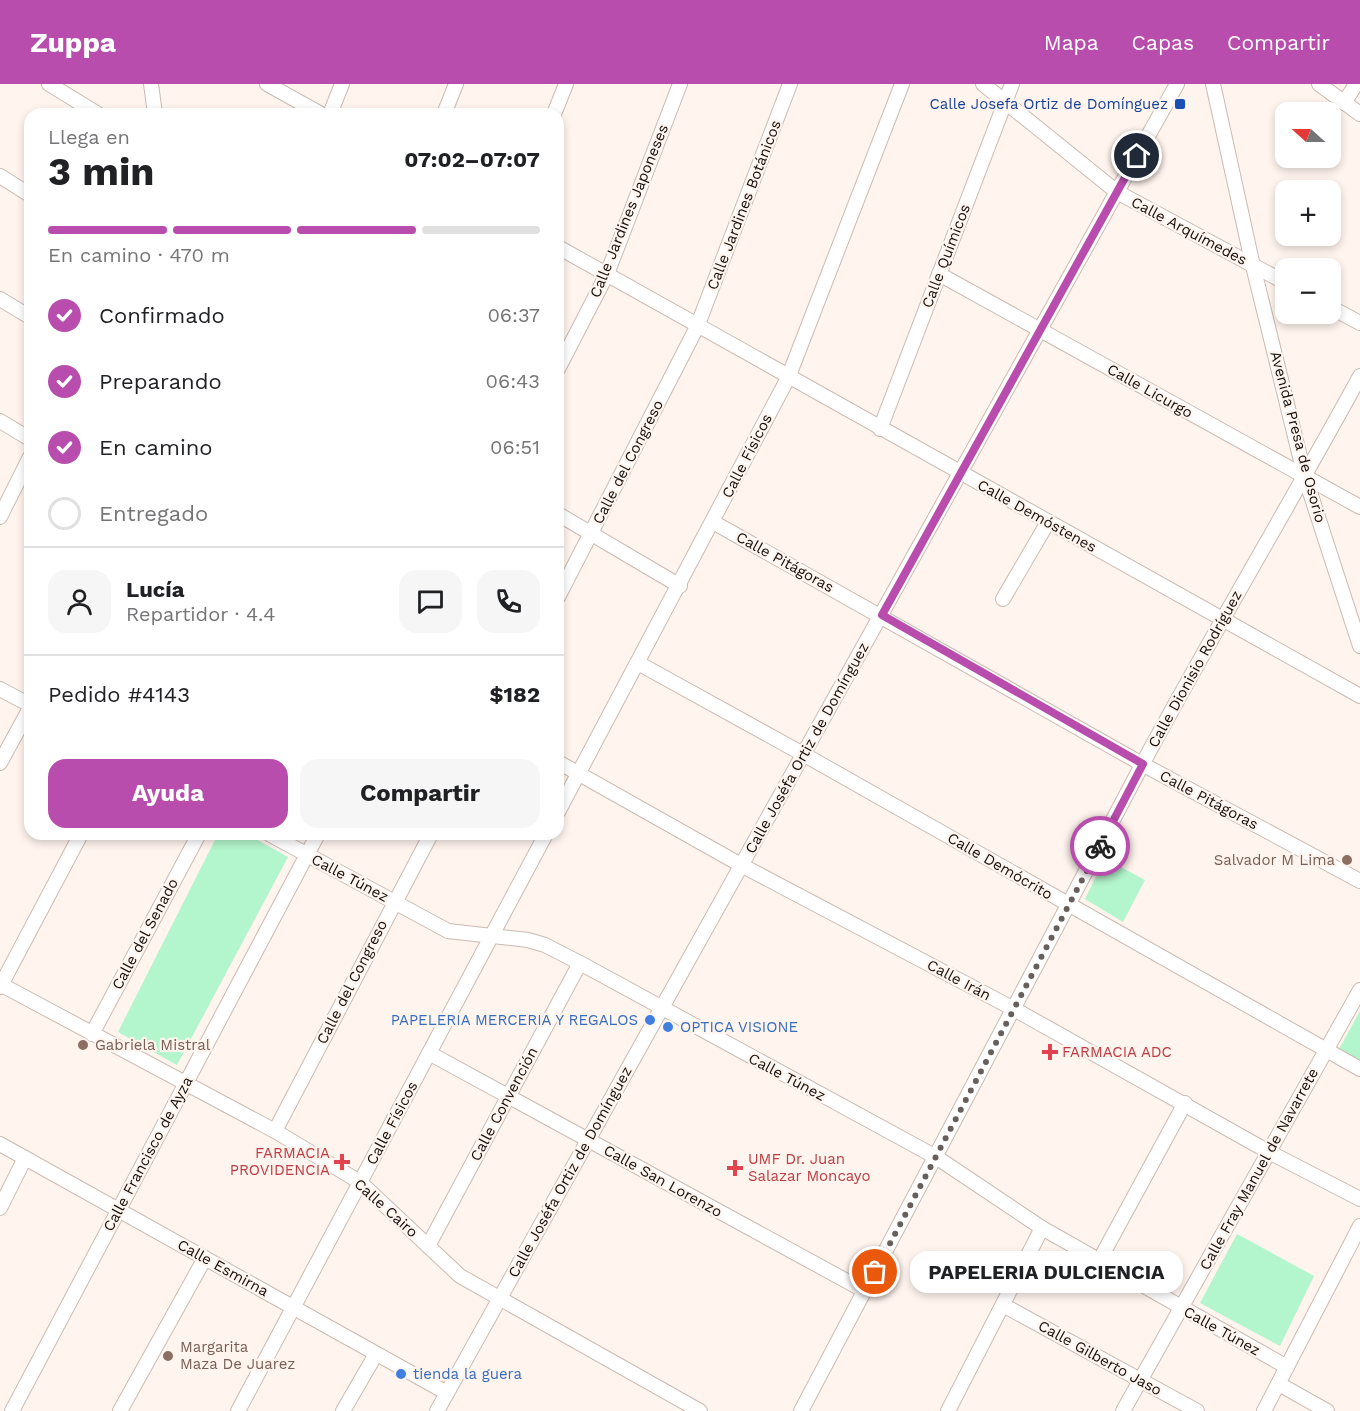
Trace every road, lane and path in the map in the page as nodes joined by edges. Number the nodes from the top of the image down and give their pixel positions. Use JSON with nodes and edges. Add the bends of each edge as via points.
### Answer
{"nodes":[{"id":1,"x":49,"y":84,"type":"edge"},
{"id":2,"x":151,"y":84,"type":"edge"},
{"id":3,"x":267,"y":84,"type":"edge"},
{"id":4,"x":342,"y":84,"type":"edge"},
{"id":5,"x":456,"y":84,"type":"edge"},
{"id":6,"x":566,"y":84,"type":"edge"},
{"id":7,"x":680,"y":84,"type":"edge"},
{"id":8,"x":790,"y":84,"type":"edge"},
{"id":9,"x":902,"y":84,"type":"edge"},
{"id":10,"x":983,"y":84,"type":"edge"},
{"id":11,"x":1012,"y":84,"type":"edge"},
{"id":12,"x":1177,"y":84,"type":"edge"},
{"id":13,"x":1213,"y":84,"type":"edge"},
{"id":14,"x":1319,"y":84,"type":"edge"},
{"id":15,"x":1356,"y":84,"type":"edge"},
{"id":16,"x":1005,"y":101,"type":"junction"},
{"id":17,"x":1344,"y":103,"type":"junction"},
{"id":18,"x":88,"y":108,"type":"edge"},
{"id":19,"x":154,"y":108,"type":"edge"},
{"id":20,"x":310,"y":108,"type":"edge"},
{"id":21,"x":332,"y":108,"type":"edge"},
{"id":22,"x":446,"y":108,"type":"edge"},
{"id":23,"x":556,"y":108,"type":"edge"},
{"id":24,"x":1360,"y":114,"type":"edge"},
{"id":25,"x":0,"y":176,"type":"edge"},
{"id":26,"x":24,"y":191,"type":"edge"},
{"id":27,"x":1117,"y":192,"type":"junction"},
{"id":28,"x":564,"y":250,"type":"edge"},
{"id":29,"x":1253,"y":266,"type":"junction"},
{"id":30,"x":607,"y":274,"type":"junction"},
{"id":31,"x":939,"y":274,"type":"junction"},
{"id":32,"x":1275,"y":277,"type":"edge"},
{"id":33,"x":0,"y":299,"type":"edge"},
{"id":34,"x":24,"y":313,"type":"edge"},
{"id":35,"x":1341,"y":314,"type":"edge"},
{"id":36,"x":1360,"y":323,"type":"edge"},
{"id":37,"x":697,"y":327,"type":"junction"},
{"id":38,"x":1041,"y":330,"type":"junction"},
{"id":39,"x":564,"y":357,"type":"edge"},
{"id":40,"x":1360,"y":376,"type":"edge"},
{"id":41,"x":788,"y":378,"type":"junction"},
{"id":42,"x":0,"y":421,"type":"edge"},
{"id":43,"x":880,"y":429,"type":"junction"},
{"id":44,"x":24,"y":435,"type":"edge"},
{"id":45,"x":24,"y":469,"type":"edge"},
{"id":46,"x":961,"y":474,"type":"junction"},
{"id":47,"x":1305,"y":477,"type":"junction"},
{"id":48,"x":1360,"y":507,"type":"edge"},
{"id":49,"x":0,"y":517,"type":"edge"},
{"id":50,"x":564,"y":518,"type":"edge"},
{"id":51,"x":713,"y":522,"type":"junction"},
{"id":52,"x":1048,"y":522,"type":"junction"},
{"id":53,"x":592,"y":534,"type":"junction"},
{"id":54,"x":564,"y":586,"type":"edge"},
{"id":55,"x":680,"y":586,"type":"junction"},
{"id":56,"x":1003,"y":599,"type":"dead end"},
{"id":57,"x":882,"y":615,"type":"junction"},
{"id":58,"x":1222,"y":619,"type":"junction"},
{"id":59,"x":1360,"y":646,"type":"edge"},
{"id":60,"x":638,"y":663,"type":"junction"},
{"id":61,"x":0,"y":689,"type":"edge"},
{"id":62,"x":1360,"y":696,"type":"edge"},
{"id":63,"x":24,"y":703,"type":"edge"},
{"id":64,"x":24,"y":718,"type":"edge"},
{"id":65,"x":804,"y":754,"type":"junction"},
{"id":66,"x":0,"y":763,"type":"edge"},
{"id":67,"x":1143,"y":764,"type":"junction"},
{"id":68,"x":564,"y":766,"type":"edge"},
{"id":69,"x":579,"y":775,"type":"junction"},
{"id":70,"x":564,"y":801,"type":"edge"},
{"id":71,"x":78,"y":840,"type":"edge"},
{"id":72,"x":196,"y":840,"type":"edge"},
{"id":73,"x":279,"y":840,"type":"edge"},
{"id":74,"x":315,"y":840,"type":"edge"},
{"id":75,"x":428,"y":840,"type":"edge"},
{"id":76,"x":543,"y":840,"type":"edge"},
{"id":77,"x":307,"y":855,"type":"junction"},
{"id":78,"x":741,"y":865,"type":"junction"},
{"id":79,"x":1360,"y":881,"type":"edge"},
{"id":80,"x":394,"y":902,"type":"junction"},
{"id":81,"x":1068,"y":905,"type":"junction"},
{"id":82,"x":490,"y":936,"type":"junction"},
{"id":83,"x":580,"y":963,"type":"junction"},
{"id":84,"x":0,"y":985,"type":"edge"},
{"id":85,"x":1360,"y":990,"type":"edge"},
{"id":86,"x":661,"y":1009,"type":"junction"},
{"id":87,"x":1014,"y":1009,"type":"junction"},
{"id":88,"x":92,"y":1034,"type":"junction"},
{"id":89,"x":1326,"y":1051,"type":"junction"},
{"id":90,"x":429,"y":1053,"type":"junction"},
{"id":91,"x":1360,"y":1069,"type":"edge"},
{"id":92,"x":185,"y":1085,"type":"junction"},
{"id":93,"x":508,"y":1096,"type":"junction"},
{"id":94,"x":1185,"y":1103,"type":"junction"},
{"id":95,"x":275,"y":1131,"type":"junction"},
{"id":96,"x":588,"y":1140,"type":"junction"},
{"id":97,"x":0,"y":1144,"type":"edge"},
{"id":98,"x":1269,"y":1152,"type":"junction"},
{"id":99,"x":936,"y":1157,"type":"junction"},
{"id":100,"x":25,"y":1158,"type":"junction"},
{"id":101,"x":360,"y":1182,"type":"junction"},
{"id":102,"x":1360,"y":1199,"type":"edge"},
{"id":103,"x":0,"y":1208,"type":"edge"},
{"id":104,"x":118,"y":1210,"type":"junction"},
{"id":105,"x":1360,"y":1226,"type":"edge"},
{"id":106,"x":1042,"y":1228,"type":"junction"},
{"id":107,"x":428,"y":1246,"type":"junction"},
{"id":108,"x":205,"y":1258,"type":"junction"},
{"id":109,"x":1100,"y":1262,"type":"junction"},
{"id":110,"x":865,"y":1291,"type":"junction"},
{"id":111,"x":500,"y":1299,"type":"junction"},
{"id":112,"x":1003,"y":1305,"type":"junction"},
{"id":113,"x":294,"y":1308,"type":"junction"},
{"id":114,"x":1181,"y":1309,"type":"junction"},
{"id":115,"x":376,"y":1354,"type":"junction"},
{"id":116,"x":1287,"y":1367,"type":"junction"},
{"id":117,"x":1141,"y":1380,"type":"junction"},
{"id":118,"x":1279,"y":1384,"type":"junction"},
{"id":119,"x":447,"y":1393,"type":"junction"},
{"id":120,"x":12,"y":1411,"type":"edge"},
{"id":121,"x":120,"y":1411,"type":"edge"},
{"id":122,"x":238,"y":1411,"type":"edge"},
{"id":123,"x":343,"y":1411,"type":"edge"},
{"id":124,"x":436,"y":1411,"type":"edge"},
{"id":125,"x":700,"y":1411,"type":"edge"},
{"id":126,"x":801,"y":1411,"type":"edge"},
{"id":127,"x":948,"y":1411,"type":"edge"},
{"id":128,"x":1123,"y":1411,"type":"edge"},
{"id":129,"x":1197,"y":1411,"type":"edge"},
{"id":130,"x":1264,"y":1411,"type":"edge"},
{"id":131,"x":1328,"y":1411,"type":"edge"}],
"edges":[{"from":1,"to":18,"type":"street"},
{"from":2,"to":19,"type":"street"},
{"from":3,"to":20,"type":"street"},
{"from":4,"to":21,"type":"street"},
{"from":5,"to":22,"type":"street"},
{"from":6,"to":23,"type":"street"},
{"from":7,"to":30,"type":"street","name":"Calle Jardines Japoneses"},
{"from":8,"to":37,"type":"street","name":"Calle Jardines Botánicos"},
{"from":9,"to":41,"type":"street","name":"Calle Físicos"},
{"from":10,"to":16,"type":"street","name":"Calle Arquímedes"},
{"from":11,"to":16,"type":"street","name":"Calle Químicos"},
{"from":12,"to":27,"type":"street","name":"Calle Joséfa Ortiz de Domínguez"},
{"from":13,"to":29,"type":"street","name":"Avenida Presa de Osorio"},
{"from":14,"to":17,"type":"street"},
{"from":15,"to":17,"type":"street"},
{"from":16,"to":27,"type":"street","name":"Calle Arquímedes"},
{"from":16,"to":31,"type":"street","name":"Calle Químicos"},
{"from":17,"to":24,"type":"street"},
{"from":25,"to":26,"type":"street"},
{"from":27,"to":29,"type":"street","name":"Calle Arquímedes"},
{"from":27,"to":38,"type":"street","name":"Calle Joséfa Ortiz de Domínguez"},
{"from":28,"to":30,"type":"street","name":"Calle Demóstenes"},
{"from":29,"to":32,"type":"street","name":"Calle Arquímedes"},
{"from":29,"to":47,"type":"street","name":"Avenida Presa de Osorio"},
{"from":30,"to":37,"type":"street","name":"Calle Demóstenes"},
{"from":30,"to":39,"type":"street","name":"Calle Jardines Japoneses"},
{"from":31,"to":38,"type":"street","name":"Calle Licurgo"},
{"from":31,"to":43,"type":"street","name":"Calle Químicos"},
{"from":33,"to":34,"type":"street"},
{"from":35,"to":36,"type":"street"},
{"from":37,"to":41,"type":"street","name":"Calle Demóstenes"},
{"from":37,"to":53,"type":"street","name":"Calle del Congreso"},
{"from":38,"to":46,"type":"street","name":"Calle Joséfa Ortiz de Domínguez"},
{"from":38,"to":47,"type":"street","name":"Calle Licurgo"},
{"from":40,"to":47,"type":"street","name":"Calle Dionisio Rodríguez"},
{"from":41,"to":43,"type":"street","name":"Calle Demóstenes"},
{"from":41,"to":51,"type":"street","name":"Calle Físicos"},
{"from":42,"to":44,"type":"street"},
{"from":43,"to":46,"type":"street","name":"Calle Demóstenes"},
{"from":45,"to":49,"type":"street"},
{"from":46,"to":52,"type":"street","name":"Calle Demóstenes"},
{"from":46,"to":57,"type":"street","name":"Calle Joséfa Ortiz de Domínguez"},
{"from":47,"to":48,"type":"street","name":"Calle Licurgo"},
{"from":47,"to":58,"type":"street","name":"Calle Dionisio Rodríguez"},
{"from":47,"to":59,"type":"street","name":"Avenida Presa de Osorio"},
{"from":50,"to":53,"type":"street"},
{"from":51,"to":55,"type":"street","name":"Calle Físicos"},
{"from":51,"to":57,"type":"street","name":"Calle Pitágoras"},
{"from":52,"to":56,"type":"street"},
{"from":52,"to":58,"type":"street","name":"Calle Demóstenes"},
{"from":53,"to":54,"type":"street","name":"Calle del Congreso"},
{"from":53,"to":55,"type":"street"},
{"from":55,"to":60,"type":"street","name":"Calle Físicos"},
{"from":57,"to":65,"type":"street","name":"Calle Joséfa Ortiz de Domínguez"},
{"from":57,"to":67,"type":"street","name":"Calle Pitágoras"},
{"from":58,"to":62,"type":"street","name":"Calle Demóstenes"},
{"from":58,"to":67,"type":"street","name":"Calle Dionisio Rodríguez"},
{"from":60,"to":65,"type":"street","name":"Calle Demócrito"},
{"from":60,"to":69,"type":"street","name":"Calle Físicos"},
{"from":61,"to":63,"type":"street"},
{"from":64,"to":66,"type":"street"},
{"from":65,"to":78,"type":"street","name":"Calle Joséfa Ortiz de Domínguez"},
{"from":65,"to":81,"type":"street","name":"Calle Demócrito"},
{"from":67,"to":79,"type":"street","name":"Calle Pitágoras"},
{"from":67,"to":81,"type":"street","name":"Calle Dionisio Rodríguez"},
{"from":68,"to":69,"type":"street","name":"Calle Irán"},
{"from":69,"to":70,"type":"street","name":"Calle Físicos"},
{"from":69,"to":78,"type":"street","name":"Calle Irán"},
{"from":71,"to":84,"type":"street"},
{"from":72,"to":88,"type":"street","name":"Calle del Senado"},
{"from":73,"to":77,"type":"street","name":"Calle Túnez"},
{"from":74,"to":77,"type":"street","name":"Calle Francisco de Ayza"},
{"from":75,"to":80,"type":"street","name":"Calle del Congreso"},
{"from":76,"to":82,"type":"street","name":"Calle Físicos"},
{"from":77,"to":80,"type":"street","name":"Calle Túnez"},
{"from":77,"to":92,"type":"street","name":"Calle Francisco de Ayza"},
{"from":78,"to":86,"type":"street","name":"Calle Joséfa Ortiz de Domínguez"},
{"from":78,"to":87,"type":"street","name":"Calle Irán"},
{"from":80,"to":82,"type":"street","name":"Calle Túnez","via":[[448,930]]},
{"from":80,"to":95,"type":"street","name":"Calle del Congreso"},
{"from":81,"to":87,"type":"street","name":"Calle Dionisio Rodríguez"},
{"from":81,"to":89,"type":"street","name":"Calle Demócrito"},
{"from":82,"to":83,"type":"street","name":"Calle Túnez","via":[[545,945]]},
{"from":82,"to":90,"type":"street","name":"Calle Físicos"},
{"from":83,"to":86,"type":"street","name":"Calle Túnez"},
{"from":83,"to":93,"type":"street","name":"Calle Convención"},
{"from":84,"to":88,"type":"street","name":"Calle Cairo"},
{"from":85,"to":89,"type":"street","name":"Calle Fray Manuel de Navarrete"},
{"from":86,"to":96,"type":"street","name":"Calle Joséfa Ortiz de Domínguez"},
{"from":86,"to":99,"type":"street","name":"Calle Túnez"},
{"from":87,"to":94,"type":"street","name":"Calle Irán"},
{"from":87,"to":99,"type":"street","name":"Calle Dionisio Rodríguez"},
{"from":88,"to":92,"type":"street","name":"Calle Cairo"},
{"from":89,"to":91,"type":"street","name":"Calle Demócrito"},
{"from":89,"to":98,"type":"street","name":"Calle Fray Manuel de Navarrete"},
{"from":90,"to":93,"type":"street","name":"Calle San Lorenzo"},
{"from":90,"to":101,"type":"street","name":"Calle Físicos"},
{"from":92,"to":95,"type":"street","name":"Calle Cairo"},
{"from":92,"to":104,"type":"street","name":"Calle Francisco de Ayza"},
{"from":93,"to":96,"type":"street","name":"Calle San Lorenzo"},
{"from":93,"to":107,"type":"street","name":"Calle Convención"},
{"from":94,"to":98,"type":"street","name":"Calle Irán"},
{"from":94,"to":109,"type":"street"},
{"from":95,"to":101,"type":"street","name":"Calle Cairo"},
{"from":96,"to":110,"type":"street","name":"Calle San Lorenzo"},
{"from":96,"to":111,"type":"street","name":"Calle Joséfa Ortiz de Domínguez"},
{"from":97,"to":100,"type":"street","name":"Calle Esmirna"},
{"from":98,"to":102,"type":"street","name":"Calle Irán"},
{"from":98,"to":114,"type":"street","name":"Calle Fray Manuel de Navarrete"},
{"from":99,"to":106,"type":"street","name":"Calle Túnez"},
{"from":99,"to":110,"type":"street","name":"Calle Dionisio Rodríguez"},
{"from":100,"to":103,"type":"street"},
{"from":100,"to":104,"type":"street","name":"Calle Esmirna"},
{"from":101,"to":107,"type":"street","name":"Calle Cairo"},
{"from":101,"to":113,"type":"street","name":"Calle Físicos"},
{"from":104,"to":108,"type":"street","name":"Calle Esmirna"},
{"from":104,"to":120,"type":"street","name":"Calle Francisco de Ayza"},
{"from":105,"to":116,"type":"street"},
{"from":106,"to":109,"type":"street","name":"Calle Túnez"},
{"from":106,"to":112,"type":"street"},
{"from":107,"to":111,"type":"street","name":"Calle Cairo","via":[[460,1276]]},
{"from":108,"to":113,"type":"street","name":"Calle Esmirna"},
{"from":108,"to":121,"type":"street"},
{"from":109,"to":114,"type":"street","name":"Calle Túnez"},
{"from":110,"to":126,"type":"street","name":"Calle Dionisio Rodríguez"},
{"from":111,"to":119,"type":"street","name":"Calle Joséfa Ortiz de Domínguez"},
{"from":111,"to":125,"type":"street","name":"Calle Cairo"},
{"from":112,"to":117,"type":"street","name":"Calle Gilberto Jaso"},
{"from":112,"to":127,"type":"street"},
{"from":113,"to":115,"type":"street","name":"Calle Esmirna"},
{"from":113,"to":122,"type":"street","name":"Calle Físicos"},
{"from":114,"to":116,"type":"street","name":"Calle Túnez"},
{"from":114,"to":117,"type":"street","name":"Calle Fray Manuel de Navarrete"},
{"from":115,"to":119,"type":"street","name":"Calle Esmirna"},
{"from":115,"to":123,"type":"street"},
{"from":116,"to":118,"type":"street"},
{"from":117,"to":128,"type":"street","name":"Calle Fray Manuel de Navarrete"},
{"from":117,"to":129,"type":"street","name":"Calle Gilberto Jaso"},
{"from":118,"to":130,"type":"street"},
{"from":118,"to":131,"type":"street"},
{"from":119,"to":124,"type":"street","name":"Calle Joséfa Ortiz de Domínguez"}]}
